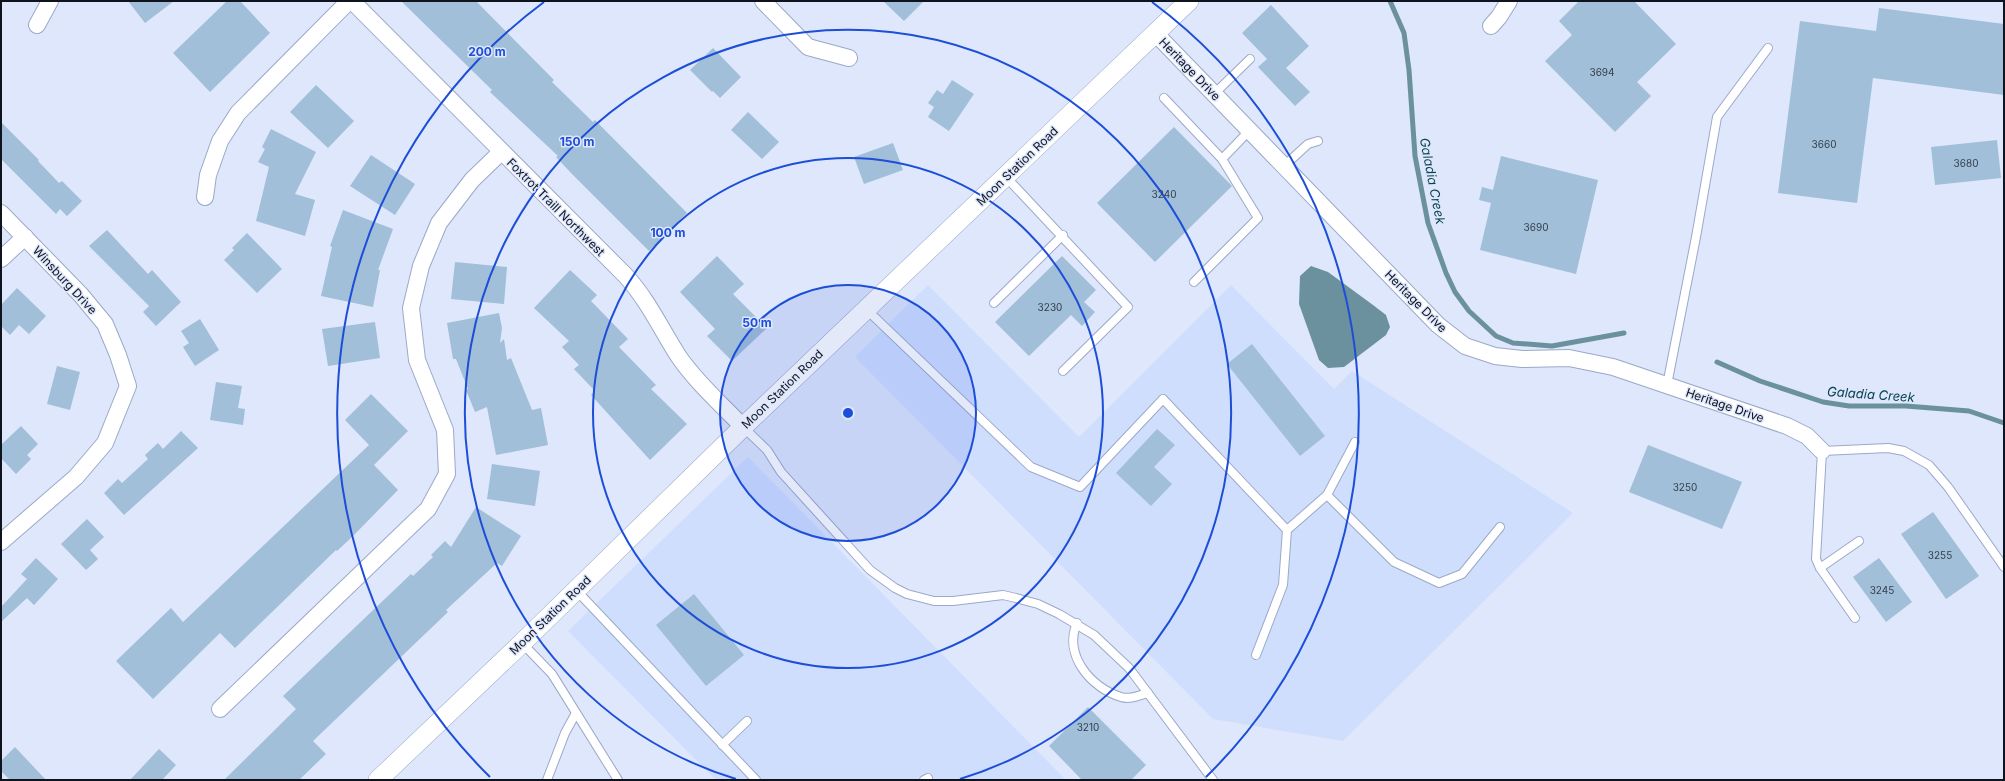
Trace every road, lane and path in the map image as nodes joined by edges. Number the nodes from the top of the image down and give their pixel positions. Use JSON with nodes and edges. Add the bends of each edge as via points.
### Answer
{"nodes":[{"id":1,"x":50,"y":1,"type":"edge"},
{"id":2,"x":351,"y":1,"type":"edge"},
{"id":3,"x":763,"y":1,"type":"edge"},
{"id":4,"x":1189,"y":1,"type":"edge"},
{"id":5,"x":1508,"y":1,"type":"edge"},
{"id":6,"x":37,"y":25,"type":"dead end"},
{"id":7,"x":1491,"y":26,"type":"dead end"},
{"id":8,"x":1156,"y":34,"type":"junction"},
{"id":9,"x":1768,"y":48,"type":"dead end"},
{"id":10,"x":849,"y":58,"type":"dead end"},
{"id":11,"x":1250,"y":59,"type":"dead end"},
{"id":12,"x":1214,"y":94,"type":"junction"},
{"id":13,"x":1164,"y":98,"type":"dead end"},
{"id":14,"x":1249,"y":131,"type":"junction"},
{"id":15,"x":1318,"y":141,"type":"dead end"},
{"id":16,"x":501,"y":152,"type":"junction"},
{"id":17,"x":1222,"y":159,"type":"junction"},
{"id":18,"x":1284,"y":166,"type":"junction"},
{"id":19,"x":1006,"y":177,"type":"junction"},
{"id":20,"x":205,"y":197,"type":"dead end"},
{"id":21,"x":1,"y":213,"type":"edge"},
{"id":22,"x":1062,"y":235,"type":"junction"},
{"id":23,"x":25,"y":237,"type":"junction"},
{"id":24,"x":1,"y":259,"type":"edge"},
{"id":25,"x":1194,"y":282,"type":"dead end"},
{"id":26,"x":994,"y":302,"type":"dead end"},
{"id":27,"x":866,"y":310,"type":"junction"},
{"id":28,"x":1063,"y":371,"type":"dead end"},
{"id":29,"x":1667,"y":385,"type":"junction"},
{"id":30,"x":743,"y":427,"type":"junction"},
{"id":31,"x":1355,"y":442,"type":"dead end"},
{"id":32,"x":1822,"y":451,"type":"junction"},
{"id":33,"x":1327,"y":495,"type":"junction"},
{"id":34,"x":1500,"y":527,"type":"dead end"},
{"id":35,"x":1287,"y":530,"type":"junction"},
{"id":36,"x":1859,"y":541,"type":"dead end"},
{"id":37,"x":1,"y":542,"type":"edge"},
{"id":38,"x":2004,"y":567,"type":"edge"},
{"id":39,"x":1820,"y":568,"type":"junction"},
{"id":40,"x":576,"y":590,"type":"junction"},
{"id":41,"x":1855,"y":618,"type":"dead end"},
{"id":42,"x":1077,"y":623,"type":"junction"},
{"id":43,"x":522,"y":643,"type":"junction"},
{"id":44,"x":1256,"y":656,"type":"dead end"},
{"id":45,"x":1148,"y":693,"type":"junction"},
{"id":46,"x":220,"y":709,"type":"dead end"},
{"id":47,"x":576,"y":713,"type":"junction"},
{"id":48,"x":748,"y":721,"type":"dead end"},
{"id":49,"x":722,"y":745,"type":"junction"},
{"id":50,"x":378,"y":780,"type":"edge"},
{"id":51,"x":547,"y":780,"type":"edge"},
{"id":52,"x":618,"y":780,"type":"edge"},
{"id":53,"x":756,"y":780,"type":"edge"},
{"id":54,"x":1213,"y":780,"type":"edge"}],
"edges":[{"from":1,"to":6,"type":"street"},
{"from":2,"to":16,"type":"street","name":"Foxtrot Traill Northwest"},
{"from":2,"to":20,"type":"street","via":[[238,113],[220,141],[208,175]]},
{"from":3,"to":10,"type":"street","via":[[808,47]]},
{"from":4,"to":8,"type":"street","name":"Moon Station Road"},
{"from":5,"to":7,"type":"street"},
{"from":8,"to":12,"type":"street","name":"Heritage Drive"},
{"from":8,"to":19,"type":"street","name":"Moon Station Road"},
{"from":9,"to":29,"type":"lane","via":[[1717,117]]},
{"from":11,"to":12,"type":"lane"},
{"from":12,"to":14,"type":"street","name":"Heritage Drive"},
{"from":13,"to":17,"type":"lane"},
{"from":14,"to":17,"type":"lane"},
{"from":14,"to":18,"type":"street","name":"Heritage Drive"},
{"from":15,"to":18,"type":"lane","via":[[1308,144]]},
{"from":16,"to":30,"type":"street","name":"Foxtrot Traill Northwest","via":[[639,290],[679,357]]},
{"from":16,"to":46,"type":"street","via":[[472,180],[439,223],[421,266],[411,308],[417,360],[445,430],[447,474],[428,510]]},
{"from":17,"to":25,"type":"lane","via":[[1258,218]]},
{"from":18,"to":29,"type":"street","name":"Heritage Drive","via":[[1438,325],[1465,346],[1495,356],[1568,358],[1606,365]]},
{"from":19,"to":22,"type":"lane"},
{"from":19,"to":27,"type":"street","name":"Moon Station Road"},
{"from":21,"to":23,"type":"street","name":"Winsburg Drive"},
{"from":22,"to":26,"type":"lane"},
{"from":22,"to":28,"type":"lane","via":[[1128,307]]},
{"from":23,"to":24,"type":"street"},
{"from":23,"to":37,"type":"street","name":"Winsburg Drive","via":[[105,324],[128,386],[105,443],[76,477]]},
{"from":27,"to":30,"type":"street","name":"Moon Station Road"},
{"from":27,"to":35,"type":"lane","via":[[1031,467],[1080,487],[1163,399]]},
{"from":29,"to":32,"type":"street","name":"Heritage Drive","via":[[1786,426],[1807,436]]},
{"from":30,"to":40,"type":"street","name":"Moon Station Road"},
{"from":30,"to":42,"type":"lane","via":[[767,450],[781,472],[870,570],[895,588],[912,596],[934,601],[1003,595],[1038,604]]},
{"from":31,"to":33,"type":"lane"},
{"from":32,"to":38,"type":"lane","via":[[1888,448],[1904,451],[1930,465]]},
{"from":32,"to":39,"type":"lane","via":[[1816,559]]},
{"from":33,"to":34,"type":"lane","via":[[1394,562],[1439,583],[1462,574]]},
{"from":33,"to":35,"type":"lane"},
{"from":35,"to":44,"type":"lane","via":[[1283,585]]},
{"from":36,"to":39,"type":"lane"},
{"from":39,"to":41,"type":"lane"},
{"from":40,"to":43,"type":"street","name":"Moon Station Road"},
{"from":40,"to":49,"type":"lane"},
{"from":42,"to":45,"type":"lane","via":[[1111,649],[1130,668]]},
{"from":42,"to":45,"type":"lane","via":[[1073,641],[1078,663],[1085,674],[1096,684],[1122,697],[1132,698]]},
{"from":43,"to":47,"type":"lane","via":[[552,674]]},
{"from":43,"to":50,"type":"street","name":"Moon Station Road"},
{"from":45,"to":54,"type":"lane"},
{"from":47,"to":51,"type":"lane"},
{"from":47,"to":52,"type":"lane"},
{"from":48,"to":49,"type":"lane"},
{"from":49,"to":53,"type":"lane"}]}
